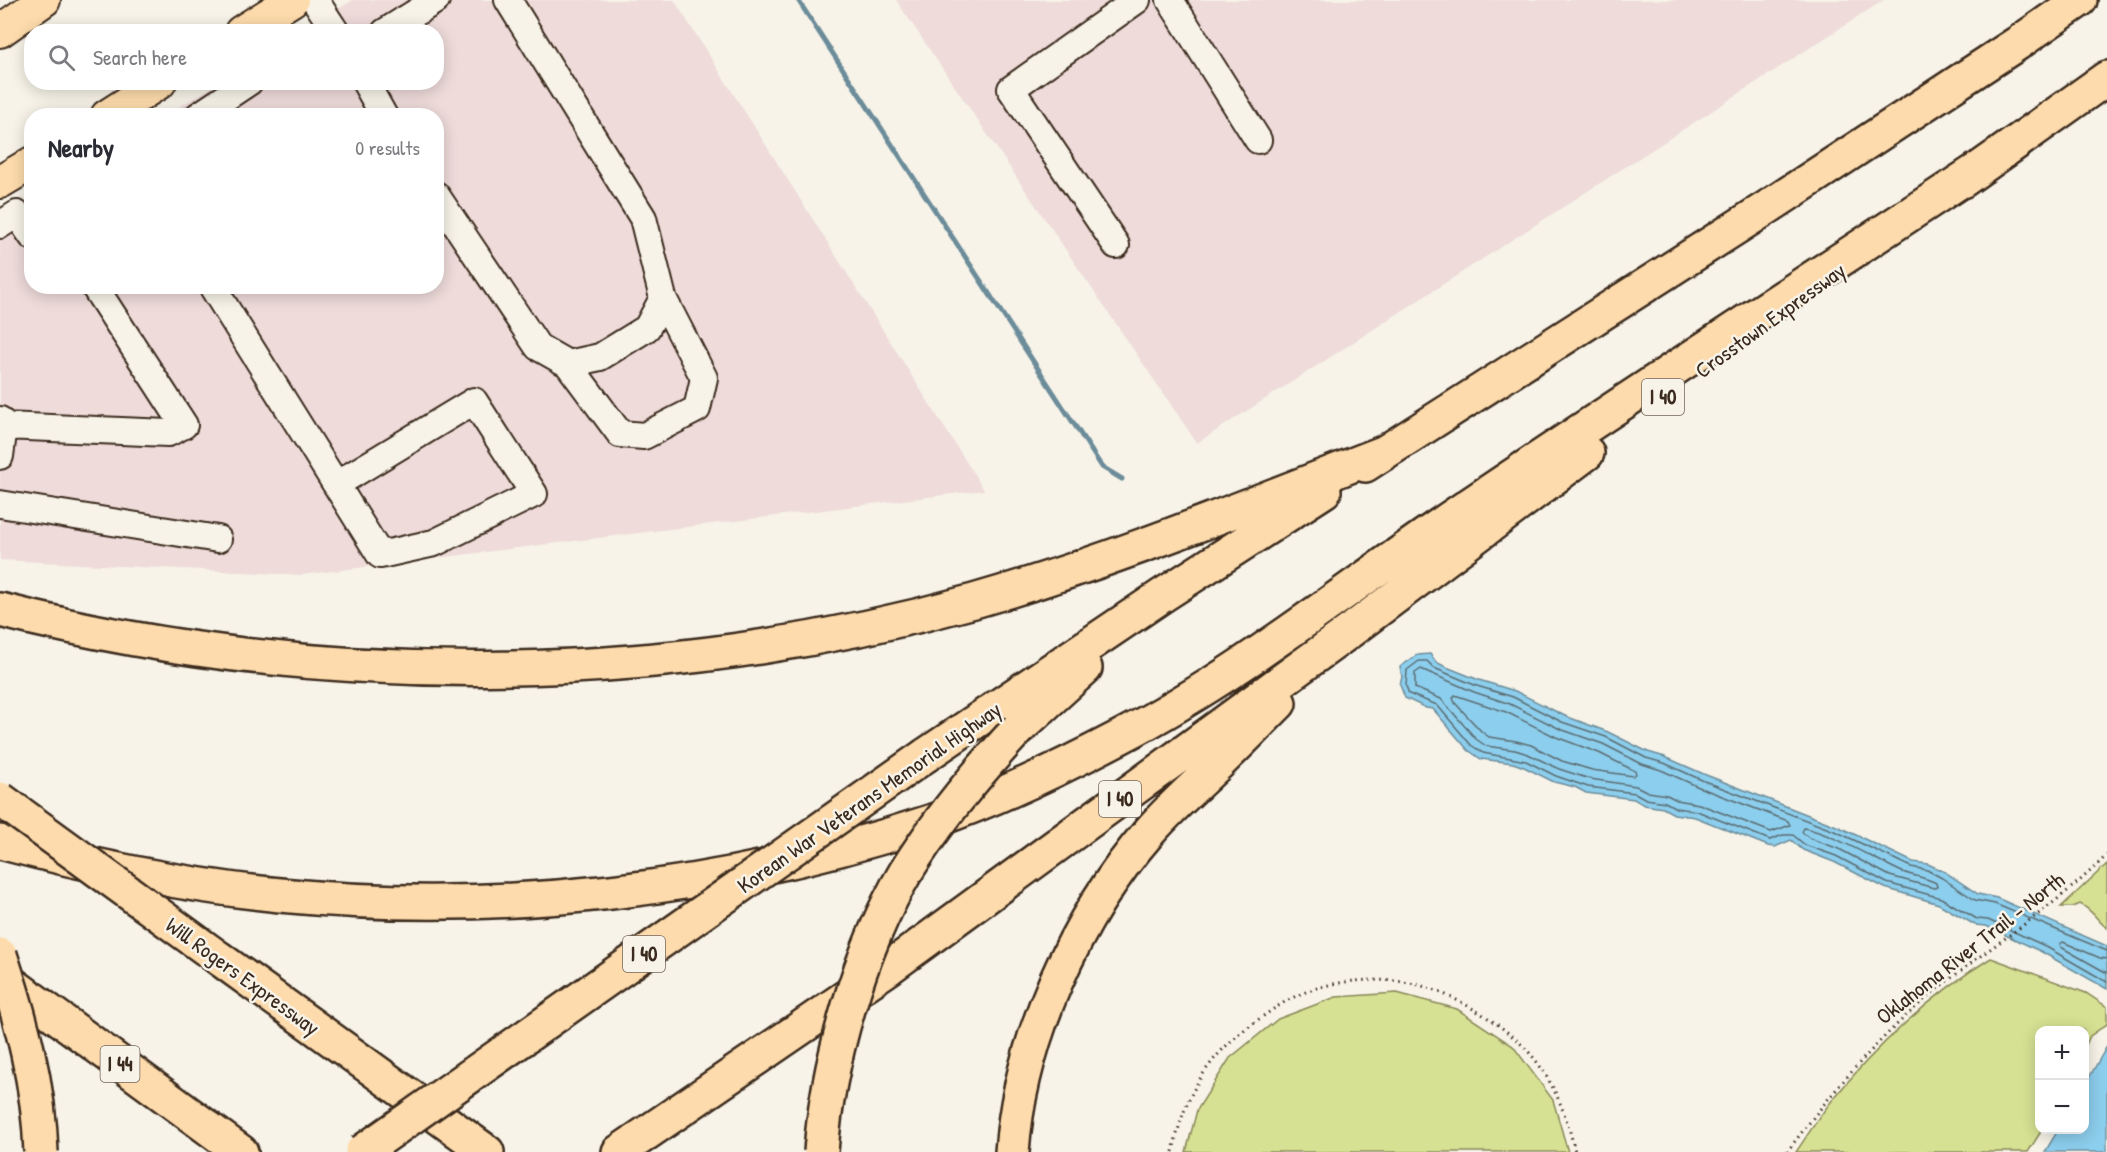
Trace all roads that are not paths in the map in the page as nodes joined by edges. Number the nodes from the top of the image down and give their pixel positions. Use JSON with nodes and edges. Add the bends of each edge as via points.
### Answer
{"nodes":[{"id":1,"x":44,"y":0,"type":"edge"},
{"id":2,"x":292,"y":0,"type":"edge"},
{"id":3,"x":315,"y":0,"type":"edge"},
{"id":4,"x":436,"y":0,"type":"edge"},
{"id":5,"x":508,"y":0,"type":"edge"},
{"id":6,"x":1137,"y":0,"type":"edge"},
{"id":7,"x":1170,"y":0,"type":"edge"},
{"id":8,"x":2080,"y":0,"type":"edge"},
{"id":9,"x":256,"y":24,"type":"edge"},
{"id":10,"x":331,"y":24,"type":"edge"},
{"id":11,"x":398,"y":24,"type":"edge"},
{"id":12,"x":0,"y":31,"type":"edge"},
{"id":13,"x":2107,"y":78,"type":"edge"},
{"id":14,"x":148,"y":90,"type":"edge"},
{"id":15,"x":237,"y":90,"type":"edge"},
{"id":16,"x":369,"y":90,"type":"edge"},
{"id":17,"x":119,"y":108,"type":"edge"},
{"id":18,"x":210,"y":108,"type":"edge"},
{"id":19,"x":380,"y":108,"type":"edge"},
{"id":20,"x":1258,"y":140,"type":"dead end"},
{"id":21,"x":24,"y":168,"type":"edge"},
{"id":22,"x":1980,"y":168,"type":"junction"},
{"id":23,"x":0,"y":182,"type":"edge"},
{"id":24,"x":444,"y":207,"type":"edge"},
{"id":25,"x":24,"y":224,"type":"edge"},
{"id":26,"x":0,"y":225,"type":"edge"},
{"id":27,"x":1116,"y":245,"type":"dead end"},
{"id":28,"x":99,"y":294,"type":"edge"},
{"id":29,"x":217,"y":294,"type":"edge"},
{"id":30,"x":663,"y":298,"type":"junction"},
{"id":31,"x":568,"y":364,"type":"junction"},
{"id":32,"x":2,"y":423,"type":"edge"},
{"id":33,"x":1383,"y":453,"type":"junction"},
{"id":34,"x":0,"y":456,"type":"edge"},
{"id":35,"x":337,"y":484,"type":"junction"},
{"id":36,"x":0,"y":504,"type":"edge"},
{"id":37,"x":218,"y":539,"type":"dead end"},
{"id":38,"x":1163,"y":595,"type":"junction"},
{"id":39,"x":0,"y":610,"type":"edge"},
{"id":40,"x":1350,"y":631,"type":"junction"},
{"id":41,"x":0,"y":799,"type":"edge"},
{"id":42,"x":0,"y":842,"type":"edge"},
{"id":43,"x":0,"y":954,"type":"edge"},
{"id":44,"x":0,"y":975,"type":"edge"},
{"id":45,"x":42,"y":1152,"type":"edge"},
{"id":46,"x":240,"y":1152,"type":"edge"},
{"id":47,"x":362,"y":1152,"type":"edge"},
{"id":48,"x":487,"y":1152,"type":"edge"},
{"id":49,"x":619,"y":1152,"type":"edge"},
{"id":50,"x":821,"y":1152,"type":"edge"},
{"id":51,"x":1012,"y":1152,"type":"edge"}],
"edges":[{"from":1,"to":12,"type":"main road"},
{"from":2,"to":9,"type":"main road"},
{"from":3,"to":10,"type":"street"},
{"from":4,"to":11,"type":"street"},
{"from":5,"to":30,"type":"street","via":[[643,218]]},
{"from":6,"to":27,"type":"street","via":[[1011,89]]},
{"from":7,"to":20,"type":"street"},
{"from":8,"to":33,"type":"highway","number":"I 40","via":[[1798,187]]},
{"from":13,"to":22,"type":"highway","name":"Crosstown Expressway","number":"I 40"},
{"from":14,"to":17,"type":"main road"},
{"from":15,"to":18,"type":"street"},
{"from":16,"to":19,"type":"street"},
{"from":21,"to":23,"type":"main road"},
{"from":22,"to":40,"type":"highway","name":"Crosstown Expressway","number":"I 40","via":[[1571,464]]},
{"from":22,"to":42,"type":"highway","via":[[1439,526],[1206,688],[1077,759],[930,822],[823,853],[719,876],[575,896],[454,902],[324,898],[236,890],[154,877]]},
{"from":24,"to":31,"type":"street","via":[[538,347]]},
{"from":25,"to":26,"type":"street","via":[[17,214]]},
{"from":28,"to":32,"type":"street","via":[[184,424],[168,433]]},
{"from":29,"to":35,"type":"street"},
{"from":30,"to":31,"type":"street","via":[[647,328],[600,357]]},
{"from":30,"to":31,"type":"street","via":[[704,378],[697,409],[644,436],[620,434]]},
{"from":32,"to":34,"type":"street"},
{"from":33,"to":38,"type":"highway","name":"Korean War Veterans Memorial Highway","number":"I 40"},
{"from":33,"to":39,"type":"highway","via":[[1140,547],[972,601],[831,634],[674,657],[520,668],[337,664],[195,649]]},
{"from":35,"to":35,"type":"street","via":[[380,555],[434,543],[534,494],[474,401]]},
{"from":36,"to":37,"type":"street"},
{"from":38,"to":47,"type":"highway","name":"Korean War Veterans Memorial Highway","number":"I 40","bridge":true,"via":[[926,756]]},
{"from":38,"to":50,"type":"highway","bridge":true,"via":[[1018,729],[963,792],[904,875],[849,1004],[830,1083]]},
{"from":40,"to":49,"type":"highway","number":"I 40","via":[[890,967]]},
{"from":40,"to":51,"type":"highway","via":[[1173,806],[1112,880],[1065,963],[1046,1006],[1020,1097]]},
{"from":41,"to":48,"type":"highway","name":"Will Rogers Expressway","bridge":true},
{"from":43,"to":45,"type":"highway","bridge":true,"via":[[28,1049]]},
{"from":44,"to":46,"type":"highway","number":"I 44"}]}
